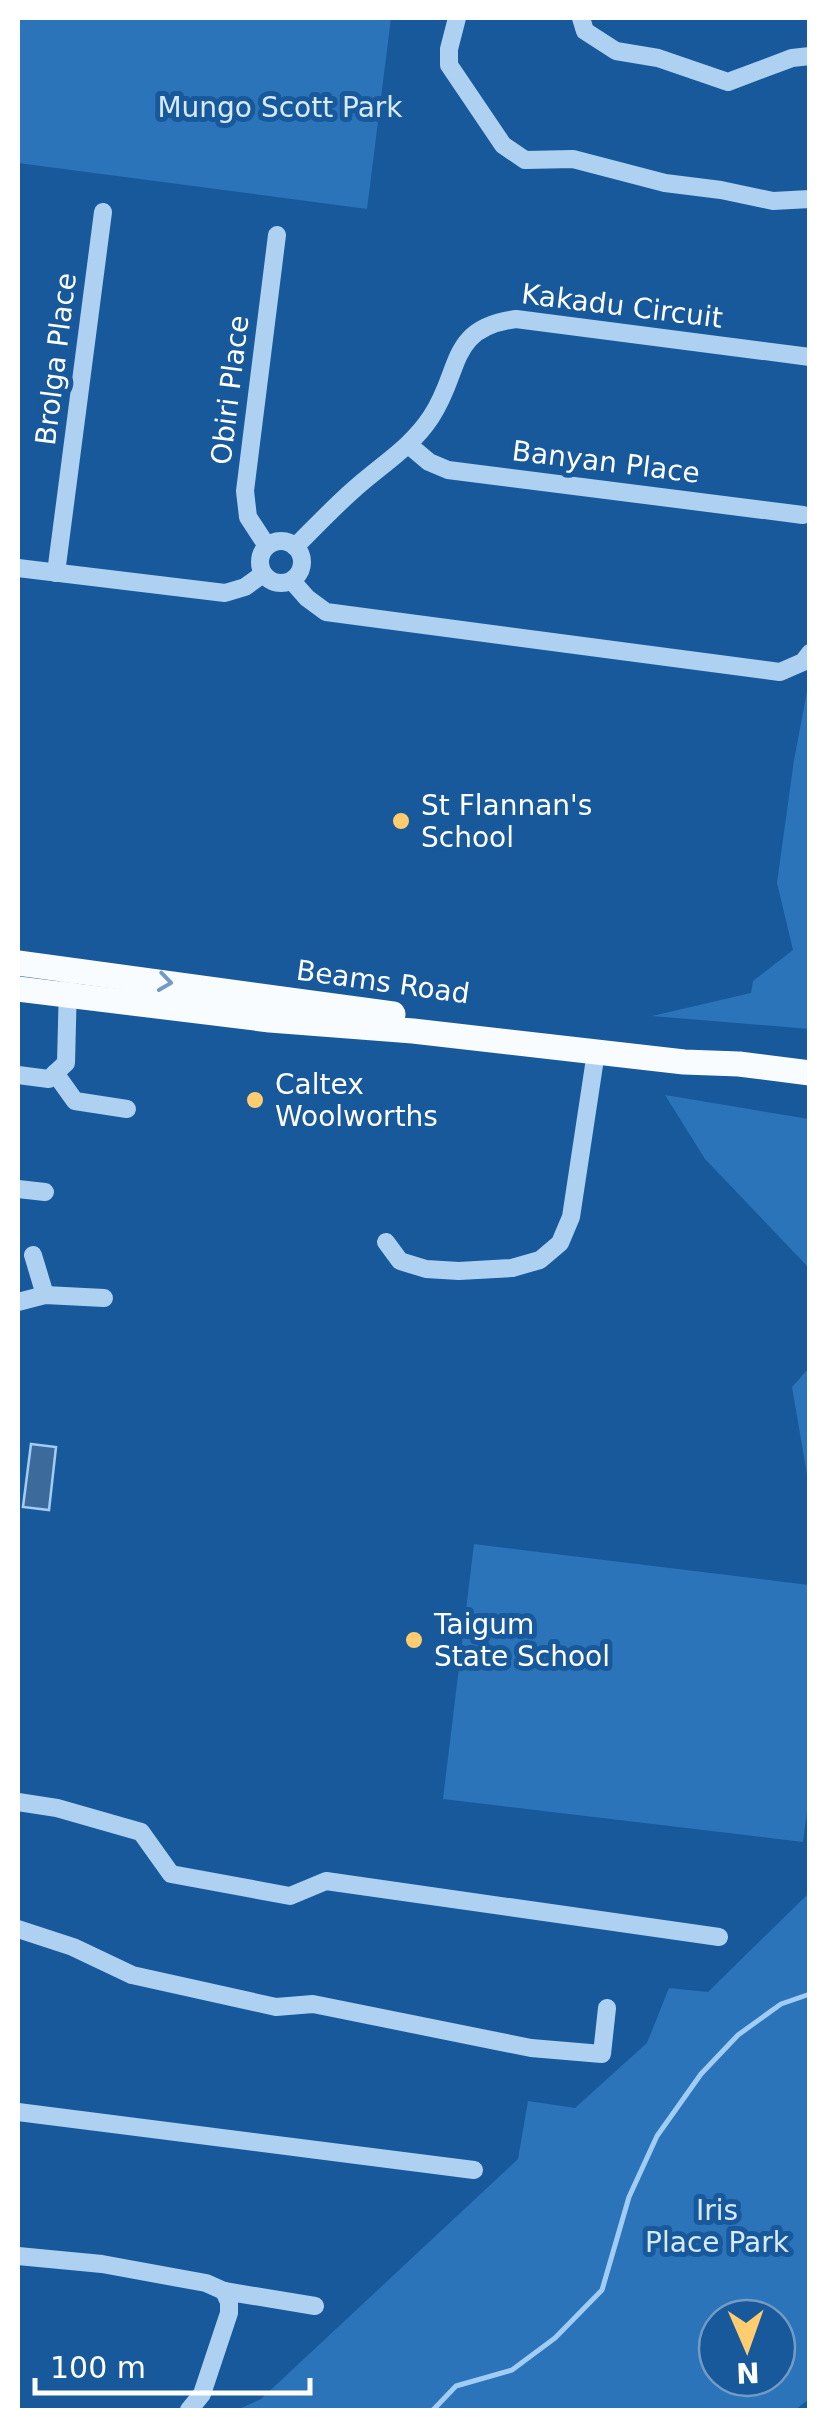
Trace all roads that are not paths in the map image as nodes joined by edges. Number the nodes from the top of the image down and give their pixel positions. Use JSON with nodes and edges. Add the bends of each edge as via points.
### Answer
{"nodes":[{"id":1,"x":458,"y":18,"type":"edge"},
{"id":2,"x":581,"y":18,"type":"edge"},
{"id":3,"x":810,"y":56,"type":"edge"},
{"id":4,"x":810,"y":199,"type":"edge"},
{"id":5,"x":103,"y":212,"type":"dead end"},
{"id":6,"x":277,"y":235,"type":"dead end"},
{"id":7,"x":810,"y":357,"type":"edge"},
{"id":8,"x":410,"y":446,"type":"junction"},
{"id":9,"x":803,"y":515,"type":"dead end"},
{"id":10,"x":266,"y":546,"type":"junction"},
{"id":11,"x":295,"y":546,"type":"junction"},
{"id":12,"x":18,"y":568,"type":"edge"},
{"id":13,"x":56,"y":573,"type":"junction"},
{"id":14,"x":263,"y":574,"type":"junction"},
{"id":15,"x":292,"y":581,"type":"junction"},
{"id":16,"x":810,"y":653,"type":"edge"},
{"id":17,"x":18,"y":963,"type":"edge"},
{"id":18,"x":68,"y":969,"type":"junction"},
{"id":19,"x":18,"y":989,"type":"edge"},
{"id":20,"x":68,"y":996,"type":"junction"},
{"id":21,"x":596,"y":1052,"type":"junction"},
{"id":22,"x":740,"y":1064,"type":"junction"},
{"id":23,"x":56,"y":1073,"type":"junction"},
{"id":24,"x":810,"y":1073,"type":"edge"},
{"id":25,"x":18,"y":1075,"type":"edge"},
{"id":26,"x":128,"y":1109,"type":"dead end"},
{"id":27,"x":18,"y":1189,"type":"edge"},
{"id":28,"x":45,"y":1192,"type":"dead end"},
{"id":29,"x":386,"y":1242,"type":"dead end"},
{"id":30,"x":33,"y":1255,"type":"dead end"},
{"id":31,"x":45,"y":1295,"type":"junction"},
{"id":32,"x":104,"y":1298,"type":"dead end"},
{"id":33,"x":18,"y":1302,"type":"edge"},
{"id":34,"x":18,"y":1802,"type":"edge"},
{"id":35,"x":18,"y":1929,"type":"edge"},
{"id":36,"x":719,"y":1938,"type":"dead end"},
{"id":37,"x":607,"y":2008,"type":"dead end"},
{"id":38,"x":18,"y":2112,"type":"edge"},
{"id":39,"x":474,"y":2170,"type":"dead end"},
{"id":40,"x":18,"y":2256,"type":"edge"},
{"id":41,"x":224,"y":2291,"type":"junction"},
{"id":42,"x":315,"y":2306,"type":"dead end"},
{"id":43,"x":188,"y":2410,"type":"edge"}],
"edges":[{"from":1,"to":4,"type":"street","via":[[449,65],[512,154],[587,162],[772,201]]},
{"from":2,"to":3,"type":"street","via":[[585,31],[616,51],[728,82]]},
{"from":5,"to":13,"type":"street","name":"Brolga Place"},
{"from":6,"to":10,"type":"street","name":"Obiri Place","via":[[245,491],[248,516]]},
{"from":7,"to":8,"type":"street","name":"Kakadu Circuit","via":[[516,319],[495,322],[463,345],[438,404]]},
{"from":8,"to":9,"type":"street","name":"Banyan Place","via":[[448,470]]},
{"from":8,"to":11,"type":"street","name":"Kakadu Circuit"},
{"from":10,"to":11,"type":"street"},
{"from":10,"to":14,"type":"street"},
{"from":11,"to":15,"type":"street","via":[[302,564]]},
{"from":12,"to":13,"type":"street"},
{"from":13,"to":14,"type":"street","via":[[224,593]]},
{"from":14,"to":15,"type":"street","via":[[279,584]]},
{"from":15,"to":16,"type":"street","via":[[326,612],[780,672]]},
{"from":17,"to":18,"type":"main road","name":"Beams Road"},
{"from":18,"to":20,"type":"street"},
{"from":18,"to":22,"type":"main road","name":"Beams Road","one_way":true,"via":[[687,1051]]},
{"from":19,"to":20,"type":"main road","name":"Beams Road"},
{"from":20,"to":21,"type":"main road","name":"Beams Road"},
{"from":20,"to":23,"type":"street","via":[[66,1063]]},
{"from":21,"to":22,"type":"main road","name":"Beams Road"},
{"from":21,"to":29,"type":"street","via":[[571,1218],[560,1243],[540,1260],[512,1268],[459,1270],[400,1261]]},
{"from":22,"to":24,"type":"main road","name":"Beams Road"},
{"from":23,"to":25,"type":"street","via":[[49,1080]]},
{"from":23,"to":26,"type":"street","via":[[75,1101]]},
{"from":27,"to":28,"type":"street"},
{"from":30,"to":31,"type":"street"},
{"from":31,"to":32,"type":"street"},
{"from":31,"to":33,"type":"street"},
{"from":34,"to":36,"type":"street","via":[[140,1832],[171,1874],[290,1896],[326,1880]]},
{"from":35,"to":37,"type":"street","via":[[132,1974],[230,1998],[276,2007],[312,2004],[532,2048],[602,2054]]},
{"from":38,"to":39,"type":"street"},
{"from":40,"to":41,"type":"street","via":[[102,2264]]},
{"from":41,"to":42,"type":"street"},
{"from":41,"to":43,"type":"street","via":[[230,2314],[202,2394]]}]}
